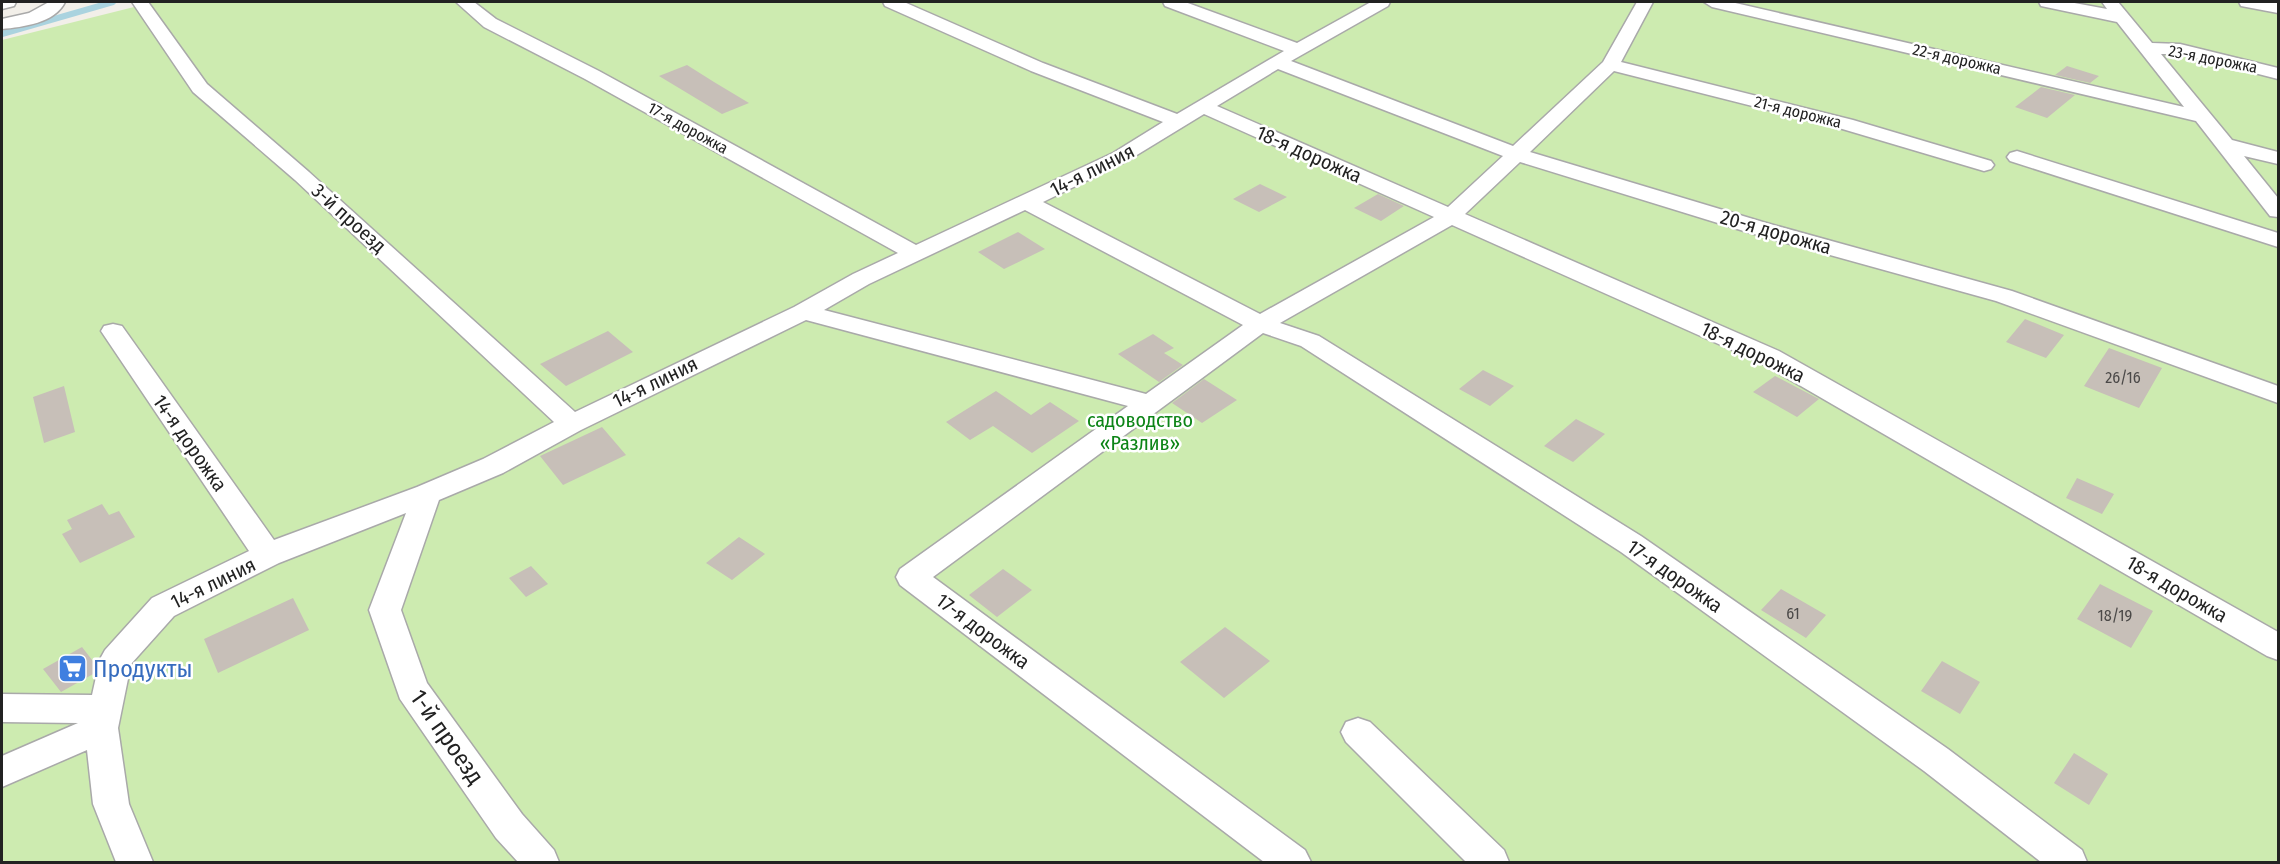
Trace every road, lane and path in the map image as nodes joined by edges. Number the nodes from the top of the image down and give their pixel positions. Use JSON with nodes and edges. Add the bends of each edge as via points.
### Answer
{"nodes":[{"id":1,"x":8,"y":2,"type":"edge"},
{"id":2,"x":57,"y":2,"type":"edge"},
{"id":3,"x":140,"y":2,"type":"edge"},
{"id":4,"x":464,"y":2,"type":"edge"},
{"id":5,"x":891,"y":2,"type":"edge"},
{"id":6,"x":1171,"y":2,"type":"edge"},
{"id":7,"x":1382,"y":2,"type":"edge"},
{"id":8,"x":1645,"y":2,"type":"edge"},
{"id":9,"x":1712,"y":2,"type":"edge"},
{"id":10,"x":2047,"y":2,"type":"edge"},
{"id":11,"x":2110,"y":2,"type":"edge"},
{"id":12,"x":2247,"y":2,"type":"edge"},
{"id":13,"x":2,"y":4,"type":"edge"},
{"id":14,"x":2278,"y":9,"type":"edge"},
{"id":15,"x":2124,"y":18,"type":"junction"},
{"id":16,"x":2,"y":24,"type":"edge"},
{"id":17,"x":2148,"y":48,"type":"junction"},
{"id":18,"x":1298,"y":50,"type":"junction"},
{"id":19,"x":1276,"y":62,"type":"junction"},
{"id":20,"x":1610,"y":65,"type":"junction"},
{"id":21,"x":2278,"y":73,"type":"edge"},
{"id":22,"x":1202,"y":106,"type":"junction"},
{"id":23,"x":2203,"y":117,"type":"junction"},
{"id":24,"x":1179,"y":121,"type":"junction"},
{"id":25,"x":2226,"y":145,"type":"junction"},
{"id":26,"x":1517,"y":154,"type":"junction"},
{"id":27,"x":2017,"y":157,"type":"dead end"},
{"id":28,"x":2278,"y":158,"type":"edge"},
{"id":29,"x":1984,"y":165,"type":"dead end"},
{"id":30,"x":1027,"y":202,"type":"junction"},
{"id":31,"x":2278,"y":211,"type":"edge"},
{"id":32,"x":1451,"y":216,"type":"junction"},
{"id":33,"x":2278,"y":240,"type":"edge"},
{"id":34,"x":914,"y":253,"type":"junction"},
{"id":35,"x":803,"y":312,"type":"junction"},
{"id":36,"x":1260,"y":324,"type":"junction"},
{"id":37,"x":112,"y":331,"type":"dead end"},
{"id":38,"x":2278,"y":395,"type":"edge"},
{"id":39,"x":1151,"y":404,"type":"junction"},
{"id":40,"x":572,"y":424,"type":"junction"},
{"id":41,"x":427,"y":494,"type":"junction"},
{"id":42,"x":268,"y":555,"type":"junction"},
{"id":43,"x":2278,"y":647,"type":"edge"},
{"id":44,"x":2,"y":708,"type":"edge"},
{"id":45,"x":103,"y":719,"type":"junction"},
{"id":46,"x":1358,"y":732,"type":"dead end"},
{"id":47,"x":2,"y":772,"type":"edge"},
{"id":48,"x":134,"y":862,"type":"edge"},
{"id":49,"x":541,"y":862,"type":"edge"},
{"id":50,"x":1292,"y":862,"type":"edge"},
{"id":51,"x":1491,"y":862,"type":"edge"},
{"id":52,"x":2069,"y":862,"type":"edge"}],
"edges":[{"from":1,"to":13,"type":"street"},
{"from":2,"to":16,"type":"street","via":[[45,14]]},
{"from":3,"to":40,"type":"street","name":"3-й проезд","via":[[200,88],[302,176]]},
{"from":4,"to":34,"type":"street","name":"17-я дорожка","via":[[490,23]]},
{"from":5,"to":24,"type":"street","via":[[1038,67]]},
{"from":6,"to":18,"type":"street"},
{"from":7,"to":18,"type":"street","name":"14-я линия"},
{"from":8,"to":20,"type":"street"},
{"from":9,"to":23,"type":"street","name":"22-я дорожка"},
{"from":10,"to":15,"type":"street"},
{"from":11,"to":15,"type":"street"},
{"from":12,"to":14,"type":"street"},
{"from":15,"to":17,"type":"street"},
{"from":17,"to":21,"type":"street","name":"23-я дорожка","via":[[2180,50]]},
{"from":17,"to":23,"type":"street"},
{"from":18,"to":19,"type":"street","name":"14-я линия"},
{"from":19,"to":22,"type":"street","name":"14-я линия"},
{"from":19,"to":26,"type":"street","name":"20-я дорожка"},
{"from":20,"to":26,"type":"street"},
{"from":20,"to":29,"type":"street","name":"21-я дорожка","via":[[1846,124]]},
{"from":22,"to":24,"type":"street","name":"14-я линия"},
{"from":22,"to":32,"type":"street","name":"18-я дорожка"},
{"from":23,"to":25,"type":"street"},
{"from":24,"to":30,"type":"street","name":"14-я линия","via":[[1120,157]]},
{"from":25,"to":28,"type":"street"},
{"from":25,"to":31,"type":"street"},
{"from":26,"to":32,"type":"street"},
{"from":26,"to":38,"type":"street","name":"20-я дорожка","via":[[2004,296]]},
{"from":27,"to":33,"type":"street"},
{"from":30,"to":34,"type":"street","name":"14-я линия"},
{"from":30,"to":36,"type":"street","name":"17-я дорожка"},
{"from":32,"to":36,"type":"street"},
{"from":32,"to":43,"type":"street","name":"18-я дорожка","via":[[1770,357]]},
{"from":34,"to":35,"type":"street","name":"14-я линия"},
{"from":35,"to":39,"type":"street"},
{"from":35,"to":40,"type":"street","name":"14-я линия"},
{"from":36,"to":39,"type":"street","name":"17-я дорожка"},
{"from":36,"to":52,"type":"street","name":"17-я дорожка","via":[[1310,341],[1631,544],[1936,760]]},
{"from":37,"to":42,"type":"street","name":"14-я дорожка"},
{"from":39,"to":50,"type":"street","name":"17-я дорожка","via":[[911,577]]},
{"from":40,"to":41,"type":"street","name":"14-я линия","via":[[493,466]]},
{"from":41,"to":42,"type":"street","name":"14-я линия"},
{"from":41,"to":49,"type":"street","name":"1-й проезд","via":[[385,610],[411,689],[509,826]]},
{"from":42,"to":45,"type":"street","name":"14-я линия","via":[[163,608],[116,659]]},
{"from":44,"to":45,"type":"street"},
{"from":45,"to":47,"type":"street"},
{"from":45,"to":48,"type":"street","name":"14-я линия","via":[[111,804]]},
{"from":46,"to":51,"type":"street"}]}
